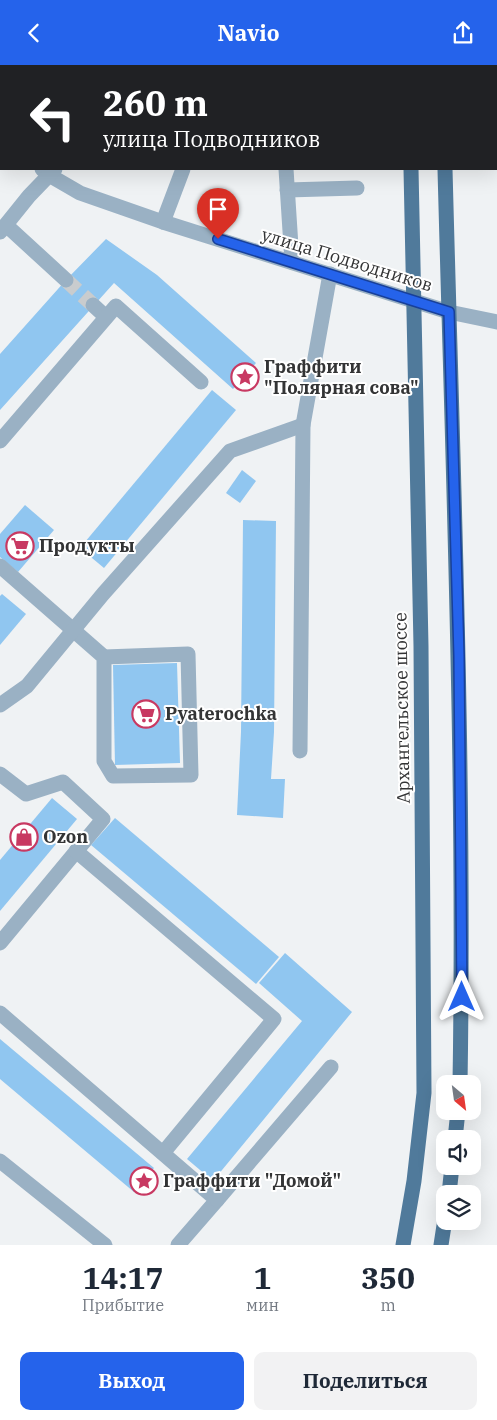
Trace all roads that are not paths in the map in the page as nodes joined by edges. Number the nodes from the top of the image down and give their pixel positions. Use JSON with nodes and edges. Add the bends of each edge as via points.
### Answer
{"nodes":[{"id":1,"x":183,"y":170,"type":"edge"},
{"id":2,"x":286,"y":170,"type":"edge"},
{"id":3,"x":411,"y":170,"type":"edge"},
{"id":4,"x":445,"y":170,"type":"edge"},
{"id":5,"x":48,"y":171,"type":"edge"},
{"id":6,"x":357,"y":188,"type":"dead end"},
{"id":7,"x":288,"y":190,"type":"junction"},
{"id":8,"x":163,"y":222,"type":"junction"},
{"id":9,"x":3,"y":229,"type":"edge"},
{"id":10,"x":292,"y":262,"type":"junction"},
{"id":11,"x":330,"y":274,"type":"junction"},
{"id":12,"x":66,"y":281,"type":"tunnel mouth"},
{"id":13,"x":413,"y":300,"type":"junction"},
{"id":14,"x":93,"y":305,"type":"tunnel mouth"},
{"id":15,"x":449,"y":312,"type":"junction"},
{"id":16,"x":106,"y":317,"type":"junction"},
{"id":17,"x":497,"y":322,"type":"edge"},
{"id":18,"x":201,"y":382,"type":"dead end"},
{"id":19,"x":302,"y":425,"type":"junction"},
{"id":20,"x":0,"y":441,"type":"edge"},
{"id":21,"x":3,"y":574,"type":"edge"},
{"id":22,"x":74,"y":629,"type":"junction"},
{"id":23,"x":104,"y":657,"type":"junction"},
{"id":24,"x":0,"y":705,"type":"edge"},
{"id":25,"x":300,"y":751,"type":"dead end"},
{"id":26,"x":0,"y":774,"type":"edge"},
{"id":27,"x":76,"y":851,"type":"junction"},
{"id":28,"x":0,"y":943,"type":"edge"},
{"id":29,"x":0,"y":1013,"type":"edge"},
{"id":30,"x":331,"y":1067,"type":"dead end"},
{"id":31,"x":460,"y":1075,"type":"edge"},
{"id":32,"x":163,"y":1153,"type":"junction"},
{"id":33,"x":0,"y":1161,"type":"edge"},
{"id":34,"x":217,"y":1200,"type":"junction"},
{"id":35,"x":443,"y":1230,"type":"edge"},
{"id":36,"x":105,"y":1245,"type":"edge"},
{"id":37,"x":178,"y":1245,"type":"edge"},
{"id":38,"x":403,"y":1245,"type":"edge"},
{"id":39,"x":441,"y":1245,"type":"edge"}],
"edges":[{"from":1,"to":8,"type":"street"},
{"from":2,"to":7,"type":"street"},
{"from":3,"to":13,"type":"main road","name":"Архангельское шоссе"},
{"from":4,"to":15,"type":"main road"},
{"from":5,"to":8,"type":"street","name":"улица Подводников","via":[[80,193]]},
{"from":5,"to":9,"type":"street"},
{"from":6,"to":7,"type":"street"},
{"from":7,"to":10,"type":"street"},
{"from":8,"to":10,"type":"street","name":"улица Подводников"},
{"from":9,"to":12,"type":"street"},
{"from":10,"to":11,"type":"street","name":"улица Подводников"},
{"from":11,"to":13,"type":"street","name":"улица Подводников"},
{"from":11,"to":19,"type":"street"},
{"from":13,"to":15,"type":"street","name":"улица Подводников"},
{"from":13,"to":38,"type":"main road","name":"Архангельское шоссе","via":[[421,646],[424,1093]]},
{"from":14,"to":16,"type":"street"},
{"from":15,"to":17,"type":"street","name":"улица Подводников"},
{"from":15,"to":31,"type":"main road","via":[[459,656]]},
{"from":16,"to":18,"type":"street","via":[[116,306]]},
{"from":16,"to":20,"type":"street"},
{"from":19,"to":22,"type":"street","via":[[230,451]]},
{"from":19,"to":25,"type":"street"},
{"from":21,"to":22,"type":"street"},
{"from":22,"to":23,"type":"street"},
{"from":22,"to":24,"type":"street","via":[[26,686]]},
{"from":23,"to":23,"type":"street","via":[[188,654],[191,775],[113,776],[104,761]]},
{"from":26,"to":27,"type":"street","via":[[26,795],[63,782],[103,819]]},
{"from":27,"to":28,"type":"street"},
{"from":27,"to":32,"type":"street","via":[[274,1019]]},
{"from":29,"to":32,"type":"street"},
{"from":30,"to":34,"type":"street"},
{"from":32,"to":34,"type":"street"},
{"from":33,"to":36,"type":"street"},
{"from":34,"to":37,"type":"street"},
{"from":35,"to":39,"type":"main road"}]}
